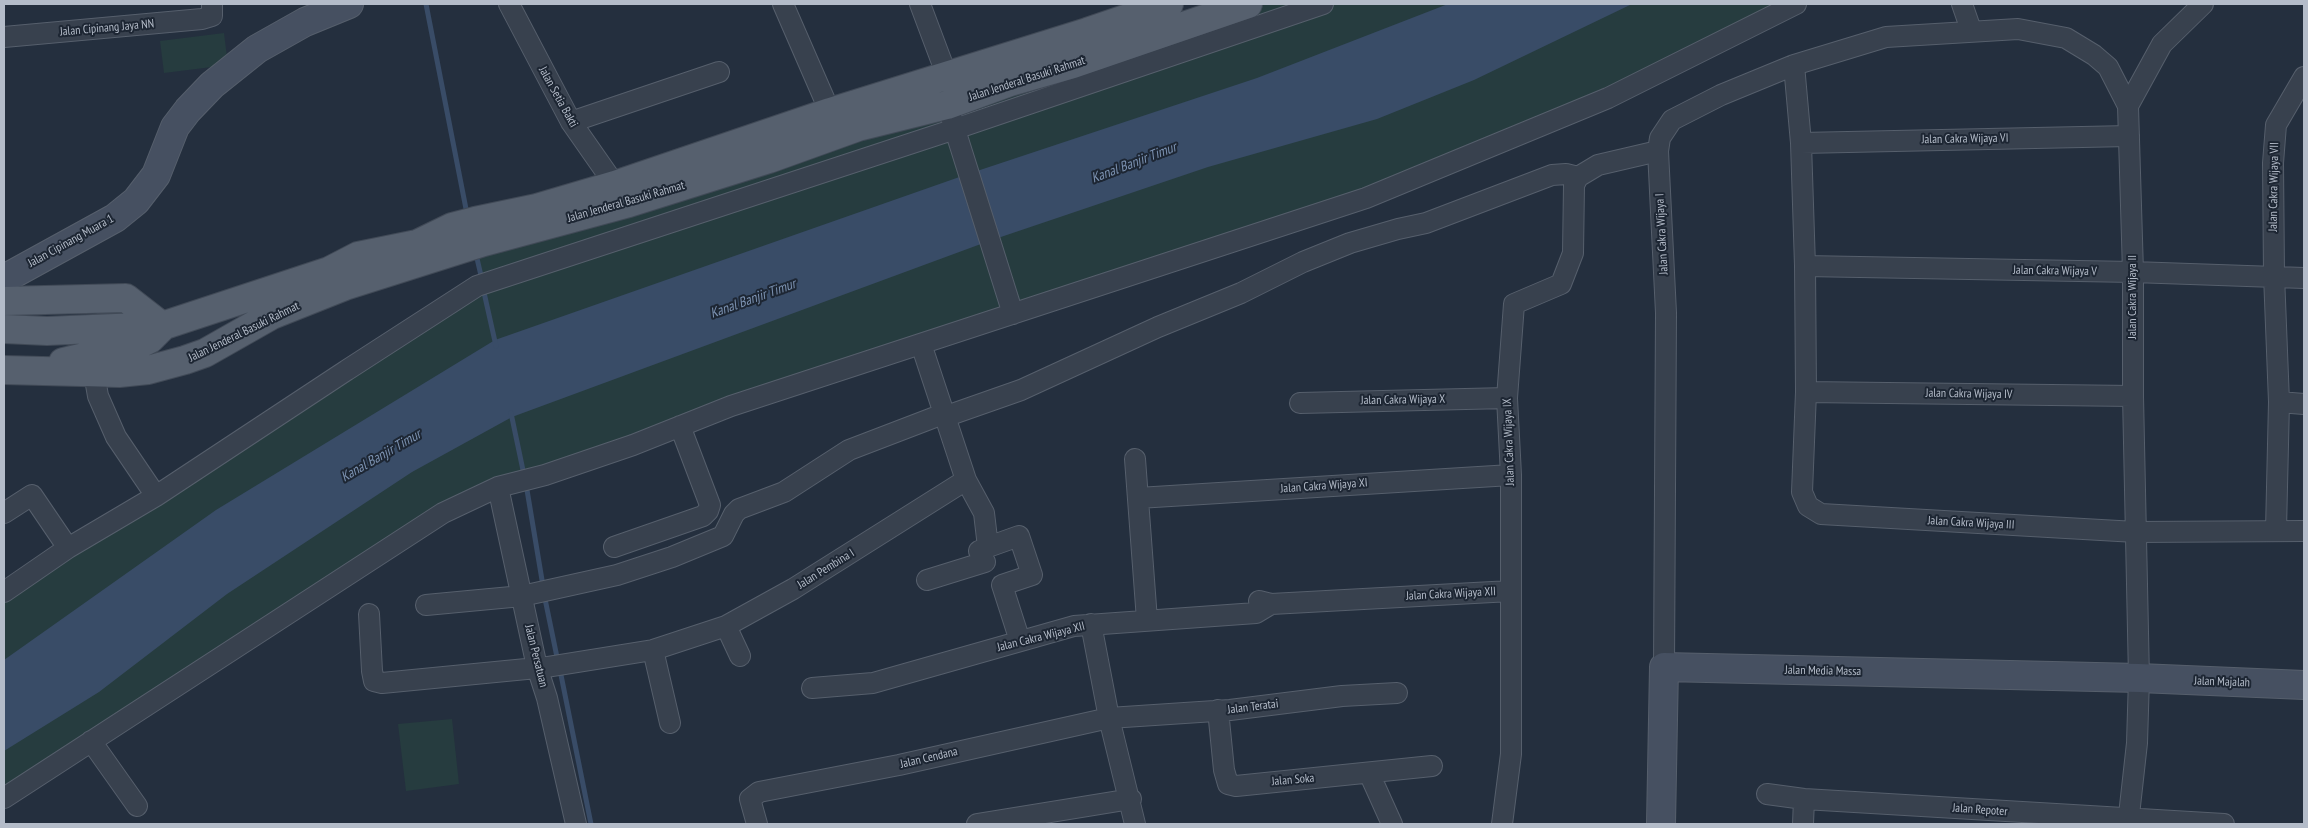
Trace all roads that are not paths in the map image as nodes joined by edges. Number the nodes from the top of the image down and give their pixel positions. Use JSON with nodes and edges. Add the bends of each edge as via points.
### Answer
{"nodes":[{"id":1,"x":349,"y":4,"type":"edge"},
{"id":2,"x":509,"y":4,"type":"edge"},
{"id":3,"x":783,"y":4,"type":"edge"},
{"id":4,"x":920,"y":4,"type":"edge"},
{"id":5,"x":1169,"y":4,"type":"edge"},
{"id":6,"x":1248,"y":4,"type":"edge"},
{"id":7,"x":1324,"y":4,"type":"edge"},
{"id":8,"x":1796,"y":4,"type":"edge"},
{"id":9,"x":1962,"y":4,"type":"edge"},
{"id":10,"x":2203,"y":4,"type":"edge"},
{"id":11,"x":211,"y":11,"type":"edge"},
{"id":12,"x":1972,"y":30,"type":"junction"},
{"id":13,"x":4,"y":38,"type":"edge"},
{"id":14,"x":1794,"y":65,"type":"junction"},
{"id":15,"x":719,"y":72,"type":"dead end"},
{"id":16,"x":947,"y":76,"type":"junction"},
{"id":17,"x":2304,"y":77,"type":"edge"},
{"id":18,"x":2128,"y":106,"type":"junction"},
{"id":19,"x":830,"y":112,"type":"junction"},
{"id":20,"x":571,"y":122,"type":"junction"},
{"id":21,"x":946,"y":123,"type":"junction"},
{"id":22,"x":2129,"y":136,"type":"junction"},
{"id":23,"x":1802,"y":143,"type":"junction"},
{"id":24,"x":1658,"y":151,"type":"junction"},
{"id":25,"x":1578,"y":177,"type":"junction"},
{"id":26,"x":615,"y":185,"type":"junction"},
{"id":27,"x":467,"y":235,"type":"junction"},
{"id":28,"x":1805,"y":266,"type":"junction"},
{"id":29,"x":2133,"y":272,"type":"junction"},
{"id":30,"x":2274,"y":275,"type":"junction"},
{"id":31,"x":2304,"y":278,"type":"edge"},
{"id":32,"x":4,"y":279,"type":"edge"},
{"id":33,"x":4,"y":301,"type":"edge"},
{"id":34,"x":1011,"y":309,"type":"junction"},
{"id":35,"x":162,"y":326,"type":"junction"},
{"id":36,"x":4,"y":329,"type":"edge"},
{"id":37,"x":921,"y":344,"type":"junction"},
{"id":38,"x":14,"y":370,"type":"edge"},
{"id":39,"x":94,"y":373,"type":"junction"},
{"id":40,"x":1806,"y":392,"type":"junction"},
{"id":41,"x":2133,"y":396,"type":"junction"},
{"id":42,"x":1507,"y":398,"type":"junction"},
{"id":43,"x":1300,"y":402,"type":"dead end"},
{"id":44,"x":2279,"y":402,"type":"junction"},
{"id":45,"x":2304,"y":404,"type":"edge"},
{"id":46,"x":943,"y":415,"type":"junction"},
{"id":47,"x":680,"y":426,"type":"junction"},
{"id":48,"x":1135,"y":459,"type":"dead end"},
{"id":49,"x":1511,"y":474,"type":"junction"},
{"id":50,"x":966,"y":480,"type":"junction"},
{"id":51,"x":506,"y":484,"type":"junction"},
{"id":52,"x":156,"y":496,"type":"junction"},
{"id":53,"x":1138,"y":498,"type":"junction"},
{"id":54,"x":4,"y":513,"type":"edge"},
{"id":55,"x":2276,"y":530,"type":"junction"},
{"id":56,"x":2304,"y":531,"type":"edge"},
{"id":57,"x":2136,"y":532,"type":"junction"},
{"id":58,"x":614,"y":547,"type":"dead end"},
{"id":59,"x":988,"y":547,"type":"junction"},
{"id":60,"x":68,"y":548,"type":"junction"},
{"id":61,"x":927,"y":580,"type":"dead end"},
{"id":62,"x":1511,"y":591,"type":"junction"},
{"id":63,"x":4,"y":592,"type":"edge"},
{"id":64,"x":534,"y":593,"type":"junction"},
{"id":65,"x":426,"y":605,"type":"dead end"},
{"id":66,"x":369,"y":614,"type":"dead end"},
{"id":67,"x":1146,"y":614,"type":"junction"},
{"id":68,"x":1091,"y":624,"type":"junction"},
{"id":69,"x":726,"y":626,"type":"junction"},
{"id":70,"x":1020,"y":641,"type":"junction"},
{"id":71,"x":653,"y":650,"type":"junction"},
{"id":72,"x":740,"y":656,"type":"dead end"},
{"id":73,"x":548,"y":666,"type":"junction"},
{"id":74,"x":1664,"y":667,"type":"junction"},
{"id":75,"x":2139,"y":678,"type":"junction"},
{"id":76,"x":2304,"y":685,"type":"edge"},
{"id":77,"x":812,"y":688,"type":"dead end"},
{"id":78,"x":1397,"y":693,"type":"dead end"},
{"id":79,"x":1218,"y":710,"type":"junction"},
{"id":80,"x":1109,"y":718,"type":"junction"},
{"id":81,"x":670,"y":723,"type":"dead end"},
{"id":82,"x":91,"y":741,"type":"junction"},
{"id":83,"x":1432,"y":766,"type":"dead end"},
{"id":84,"x":1369,"y":773,"type":"junction"},
{"id":85,"x":1767,"y":794,"type":"dead end"},
{"id":86,"x":4,"y":798,"type":"edge"},
{"id":87,"x":1131,"y":799,"type":"junction"},
{"id":88,"x":1804,"y":799,"type":"junction"},
{"id":89,"x":137,"y":806,"type":"dead end"},
{"id":90,"x":2128,"y":822,"type":"edge"},
{"id":91,"x":576,"y":824,"type":"edge"},
{"id":92,"x":757,"y":824,"type":"edge"},
{"id":93,"x":977,"y":824,"type":"edge"},
{"id":94,"x":1135,"y":824,"type":"edge"},
{"id":95,"x":1392,"y":824,"type":"edge"},
{"id":96,"x":1502,"y":824,"type":"edge"},
{"id":97,"x":1661,"y":824,"type":"edge"},
{"id":98,"x":1803,"y":824,"type":"edge"},
{"id":99,"x":2224,"y":824,"type":"edge"}],
"edges":[{"from":1,"to":32,"type":"street","name":"Jalan Cipinang Muara 1","via":[[305,22],[257,49],[212,85],[174,127],[156,175],[136,201],[115,218]]},
{"from":2,"to":20,"type":"street","name":"Jalan Setia Bakti"},
{"from":3,"to":19,"type":"street"},
{"from":4,"to":16,"type":"street"},
{"from":5,"to":16,"type":"main road","name":"Jalan Jenderal Basuki Rahmat"},
{"from":6,"to":21,"type":"main road","name":"Jalan Jenderal Basuki Rahmat","via":[[1073,64],[1010,82]]},
{"from":7,"to":21,"type":"street"},
{"from":8,"to":34,"type":"street","via":[[1608,98],[1366,198]]},
{"from":9,"to":12,"type":"street"},
{"from":10,"to":18,"type":"street","via":[[2162,44]]},
{"from":11,"to":13,"type":"street","name":"Jalan Cipinang Jaya NN"},
{"from":12,"to":14,"type":"street","name":"Jalan Cakra Wijaya I","via":[[1886,37]]},
{"from":12,"to":18,"type":"street","name":"Jalan Cakra Wijaya II","via":[[2018,29],[2066,38],[2108,67]]},
{"from":14,"to":23,"type":"street"},
{"from":14,"to":24,"type":"street","name":"Jalan Cakra Wijaya I","via":[[1721,95],[1672,120],[1660,138]]},
{"from":15,"to":20,"type":"street"},
{"from":16,"to":19,"type":"main road","name":"Jalan Jenderal Basuki Rahmat"},
{"from":17,"to":30,"type":"street","name":"Jalan Cakra Wijaya VII","via":[[2276,126],[2272,163]]},
{"from":18,"to":22,"type":"street","name":"Jalan Cakra Wijaya II"},
{"from":19,"to":26,"type":"main road","name":"Jalan Jenderal Basuki Rahmat"},
{"from":20,"to":26,"type":"street","name":"Jalan Setia Bakti"},
{"from":21,"to":27,"type":"main road","name":"Jalan Jenderal Basuki Rahmat","via":[[858,127],[629,203]]},
{"from":21,"to":34,"type":"street"},
{"from":21,"to":52,"type":"street","via":[[477,286]]},
{"from":22,"to":23,"type":"street","name":"Jalan Cakra Wijaya VI"},
{"from":22,"to":29,"type":"street","name":"Jalan Cakra Wijaya II"},
{"from":23,"to":28,"type":"street"},
{"from":24,"to":25,"type":"street","via":[[1598,165]]},
{"from":24,"to":74,"type":"street","name":"Jalan Cakra Wijaya I","via":[[1666,313]]},
{"from":25,"to":42,"type":"street","name":"Jalan Cakra Wijaya IX","via":[[1574,186],[1573,253],[1560,284],[1514,304]]},
{"from":25,"to":46,"type":"street","via":[[1552,175],[1426,223],[1350,243],[1021,390]]},
{"from":26,"to":27,"type":"main road","name":"Jalan Jenderal Basuki Rahmat","via":[[537,208]]},
{"from":27,"to":35,"type":"main road","name":"Jalan Jenderal Basuki Rahmat","via":[[358,256],[329,271]]},
{"from":27,"to":39,"type":"main road","name":"Jalan Jenderal Basuki Rahmat","via":[[272,315],[205,353],[148,370]]},
{"from":28,"to":29,"type":"street","name":"Jalan Cakra Wijaya V"},
{"from":28,"to":40,"type":"street"},
{"from":29,"to":30,"type":"street","name":"Jalan Cakra Wijaya V"},
{"from":29,"to":41,"type":"street","name":"Jalan Cakra Wijaya II"},
{"from":30,"to":31,"type":"street","name":"Jalan Cakra Wijaya V"},
{"from":30,"to":44,"type":"street","name":"Jalan Cakra Wijaya VII"},
{"from":33,"to":35,"type":"main road","via":[[126,298]]},
{"from":34,"to":37,"type":"street"},
{"from":35,"to":36,"type":"main road","name":"Jalan Jenderal Basuki Rahmat","via":[[46,331]]},
{"from":35,"to":38,"type":"main road","via":[[160,332],[142,343]]},
{"from":37,"to":46,"type":"street"},
{"from":37,"to":47,"type":"street","via":[[731,406]]},
{"from":38,"to":39,"type":"main road","name":"Jalan Jenderal Basuki Rahmat"},
{"from":39,"to":52,"type":"street","via":[[98,396],[116,437]]},
{"from":40,"to":41,"type":"street","name":"Jalan Cakra Wijaya IV"},
{"from":40,"to":57,"type":"street","name":"Jalan Cakra Wijaya III","via":[[1802,492],[1808,506],[1821,514]]},
{"from":41,"to":57,"type":"street","name":"Jalan Cakra Wijaya II"},
{"from":42,"to":43,"type":"street","name":"Jalan Cakra Wijaya X"},
{"from":42,"to":49,"type":"street","name":"Jalan Cakra Wijaya IX"},
{"from":44,"to":45,"type":"street"},
{"from":44,"to":55,"type":"street","name":"Jalan Cakra Wijaya VII"},
{"from":46,"to":50,"type":"street"},
{"from":46,"to":64,"type":"street","via":[[849,450],[784,492],[739,509],[726,534],[705,545],[617,575]]},
{"from":47,"to":51,"type":"street","via":[[632,445]]},
{"from":47,"to":58,"type":"street","via":[[710,505],[708,511],[703,516]]},
{"from":48,"to":53,"type":"street"},
{"from":49,"to":53,"type":"street","name":"Jalan Cakra Wijaya XI"},
{"from":49,"to":62,"type":"street","name":"Jalan Cakra Wijaya IX"},
{"from":50,"to":59,"type":"street","via":[[984,514]]},
{"from":50,"to":69,"type":"street","name":"Jalan Pembina I","via":[[793,589]]},
{"from":51,"to":64,"type":"street","name":"Jalan Persatuan"},
{"from":51,"to":82,"type":"street","via":[[443,513]]},
{"from":52,"to":60,"type":"street"},
{"from":53,"to":67,"type":"street"},
{"from":54,"to":60,"type":"street","via":[[32,494]]},
{"from":55,"to":56,"type":"street","name":"Jalan Cakra Wijaya III"},
{"from":55,"to":57,"type":"street","name":"Jalan Cakra Wijaya III"},
{"from":57,"to":75,"type":"street","name":"Jalan Cakra Wijaya II"},
{"from":59,"to":61,"type":"street","via":[[979,552],[985,562]]},
{"from":59,"to":70,"type":"street","via":[[1020,536],[1032,575],[1002,585]]},
{"from":60,"to":63,"type":"street"},
{"from":62,"to":67,"type":"street","name":"Jalan Cakra Wijaya XII","via":[[1271,604],[1256,613]]},
{"from":62,"to":96,"type":"street","name":"Jalan Cakra Wijaya IX","via":[[1511,754]]},
{"from":64,"to":65,"type":"street"},
{"from":64,"to":73,"type":"street","name":"Jalan Persatuan"},
{"from":66,"to":73,"type":"street","name":"Jalan Pembina I","via":[[372,670],[374,681],[378,683]]},
{"from":67,"to":68,"type":"street","name":"Jalan Cakra Wijaya XII"},
{"from":68,"to":70,"type":"street","name":"Jalan Cakra Wijaya XII"},
{"from":68,"to":80,"type":"street"},
{"from":69,"to":71,"type":"street","name":"Jalan Pembina I"},
{"from":69,"to":72,"type":"street"},
{"from":70,"to":77,"type":"street","name":"Jalan Cakra Wijaya XII","via":[[874,683]]},
{"from":71,"to":73,"type":"street","name":"Jalan Pembina I"},
{"from":71,"to":81,"type":"street"},
{"from":73,"to":91,"type":"street","name":"Jalan Persatuan","via":[[547,698]]},
{"from":74,"to":75,"type":"street","name":"Jalan Media Massa"},
{"from":74,"to":97,"type":"street"},
{"from":75,"to":76,"type":"street","name":"Jalan Majalah"},
{"from":75,"to":90,"type":"street","name":"Jalan Cakra Wijaya II","via":[[2137,743]]},
{"from":78,"to":79,"type":"street","name":"Jalan Teratai"},
{"from":79,"to":80,"type":"street","name":"Jalan Teratai"},
{"from":79,"to":84,"type":"street","name":"Jalan Soka","via":[[1228,784],[1236,786]]},
{"from":80,"to":87,"type":"street"},
{"from":80,"to":92,"type":"street","name":"Jalan Cendana","via":[[760,792],[750,800]]},
{"from":82,"to":86,"type":"street"},
{"from":82,"to":89,"type":"street"},
{"from":83,"to":84,"type":"street","name":"Jalan Soka"},
{"from":84,"to":95,"type":"street"},
{"from":85,"to":88,"type":"street","name":"Jalan Repoter"},
{"from":87,"to":93,"type":"street"},
{"from":87,"to":94,"type":"street"},
{"from":88,"to":90,"type":"street","name":"Jalan Repoter"},
{"from":88,"to":98,"type":"street"},
{"from":90,"to":99,"type":"street","name":"Jalan Repoter"}]}
